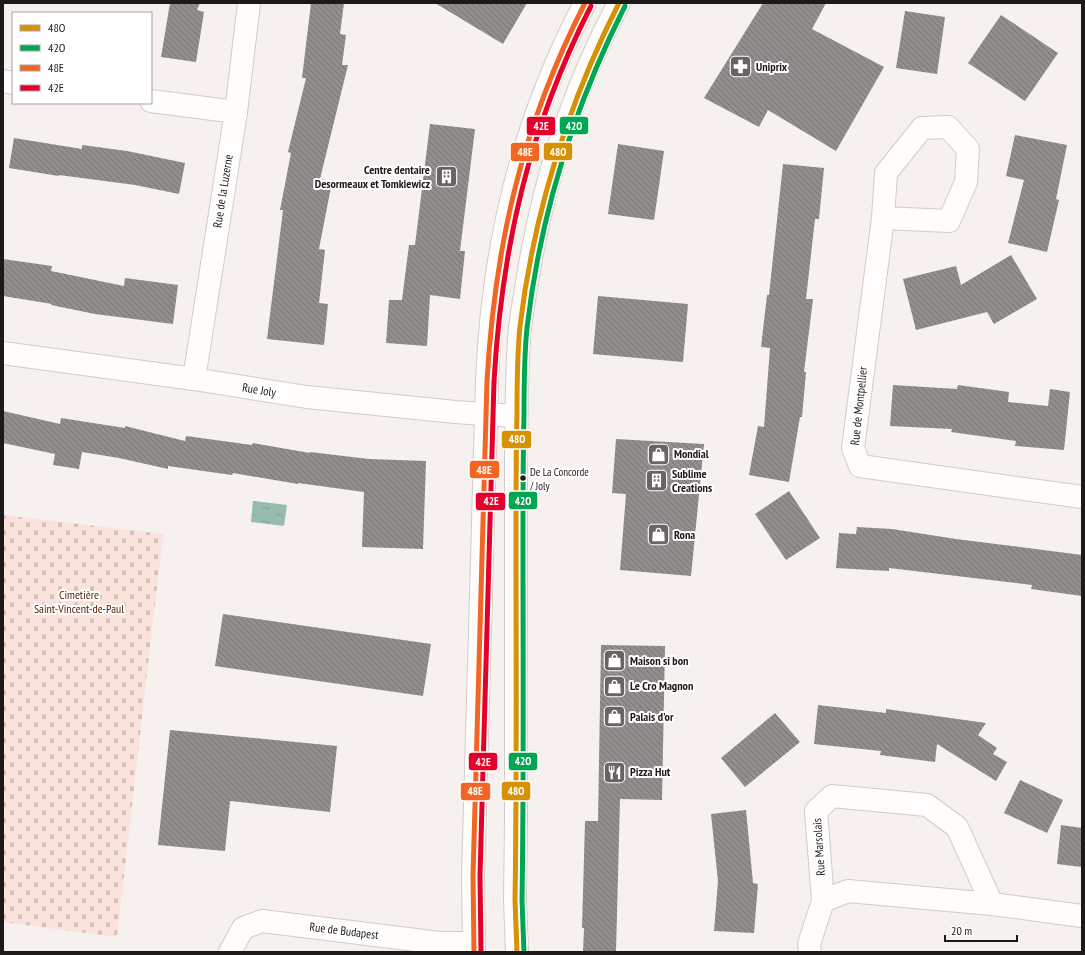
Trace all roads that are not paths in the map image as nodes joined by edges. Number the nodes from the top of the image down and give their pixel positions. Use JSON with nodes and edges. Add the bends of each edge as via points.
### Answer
{"nodes":[{"id":1,"x":249,"y":3,"type":"edge"},
{"id":2,"x":584,"y":3,"type":"edge"},
{"id":3,"x":619,"y":3,"type":"edge"},
{"id":4,"x":152,"y":101,"type":"edge"},
{"id":5,"x":236,"y":112,"type":"junction"},
{"id":6,"x":883,"y":218,"type":"junction"},
{"id":7,"x":3,"y":353,"type":"edge"},
{"id":8,"x":194,"y":379,"type":"junction"},
{"id":9,"x":486,"y":414,"type":"junction"},
{"id":10,"x":516,"y":416,"type":"junction"},
{"id":11,"x":1082,"y":497,"type":"edge"},
{"id":12,"x":823,"y":901,"type":"junction"},
{"id":13,"x":992,"y":904,"type":"junction"},
{"id":14,"x":1082,"y":916,"type":"edge"},
{"id":15,"x":474,"y":948,"type":"edge"},
{"id":16,"x":230,"y":952,"type":"edge"},
{"id":17,"x":517,"y":952,"type":"edge"},
{"id":18,"x":810,"y":952,"type":"edge"}],
"edges":[{"from":1,"to":5,"type":"street","name":"Rue de la Luzerne"},
{"from":2,"to":9,"type":"street","via":[[546,86],[513,191],[493,306],[487,363]]},
{"from":3,"to":10,"type":"street","via":[[597,45],[576,95],[545,194],[526,283]]},
{"from":4,"to":5,"type":"street"},
{"from":5,"to":8,"type":"street","name":"Rue de la Luzerne"},
{"from":6,"to":6,"type":"street","name":"Rue de Montpellier","via":[[949,221],[966,182],[968,149],[948,127],[922,128],[886,172]]},
{"from":6,"to":11,"type":"street","name":"Rue de Montpellier","via":[[853,448],[860,466]]},
{"from":7,"to":8,"type":"street","name":"Rue Joly"},
{"from":8,"to":9,"type":"street","name":"Rue Joly","via":[[307,397]]},
{"from":9,"to":10,"type":"street","name":"Rue Joly"},
{"from":9,"to":15,"type":"street","via":[[473,876]]},
{"from":10,"to":17,"type":"street"},
{"from":12,"to":13,"type":"street","via":[[848,891]]},
{"from":12,"to":13,"type":"street","name":"Rue Marsolais","via":[[816,811],[832,796],[927,805],[957,827]]},
{"from":12,"to":18,"type":"street","via":[[809,944]]},
{"from":13,"to":14,"type":"street"},
{"from":15,"to":16,"type":"street","name":"Rue de Budapest","via":[[262,921],[243,928]]}]}
